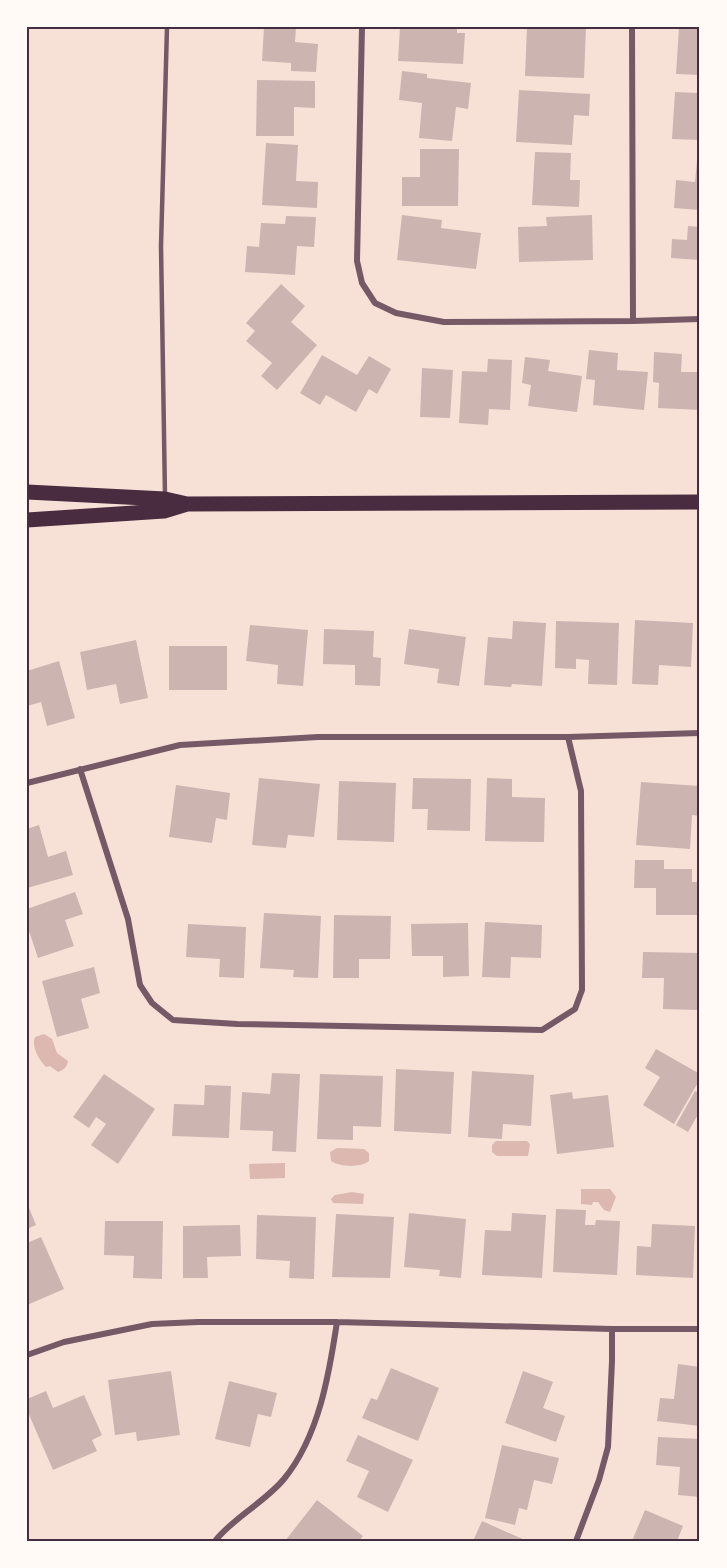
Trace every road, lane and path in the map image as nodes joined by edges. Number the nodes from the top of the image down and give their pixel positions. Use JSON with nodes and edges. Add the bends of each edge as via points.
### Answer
{"nodes":[{"id":1,"x":167,"y":27,"type":"edge"},
{"id":2,"x":362,"y":27,"type":"edge"},
{"id":3,"x":632,"y":27,"type":"edge"},
{"id":4,"x":700,"y":319,"type":"edge"},
{"id":5,"x":633,"y":321,"type":"junction"},
{"id":6,"x":27,"y":492,"type":"edge"},
{"id":7,"x":165,"y":499,"type":"junction"},
{"id":8,"x":700,"y":502,"type":"edge"},
{"id":9,"x":187,"y":504,"type":"junction"},
{"id":10,"x":27,"y":520,"type":"edge"},
{"id":11,"x":700,"y":733,"type":"edge"},
{"id":12,"x":568,"y":737,"type":"junction"},
{"id":13,"x":80,"y":769,"type":"junction"},
{"id":14,"x":27,"y":783,"type":"edge"},
{"id":15,"x":337,"y":1322,"type":"junction"},
{"id":16,"x":612,"y":1329,"type":"junction"},
{"id":17,"x":700,"y":1329,"type":"edge"},
{"id":18,"x":27,"y":1355,"type":"edge"},
{"id":19,"x":215,"y":1541,"type":"edge"},
{"id":20,"x":576,"y":1541,"type":"edge"}],
"edges":[{"from":1,"to":7,"type":"lane","via":[[161,246]]},
{"from":2,"to":5,"type":"street","via":[[357,261],[362,283],[375,303],[396,313],[444,322]]},
{"from":3,"to":5,"type":"street"},
{"from":4,"to":5,"type":"street"},
{"from":6,"to":7,"type":"main road"},
{"from":7,"to":9,"type":"main road"},
{"from":8,"to":9,"type":"main road"},
{"from":9,"to":10,"type":"main road","via":[[164,511]]},
{"from":11,"to":12,"type":"street"},
{"from":12,"to":13,"type":"street","via":[[318,737],[180,745]]},
{"from":12,"to":13,"type":"street","via":[[581,791],[582,990],[575,1009],[542,1030],[173,1020],[152,1003],[140,985],[128,919]]},
{"from":13,"to":14,"type":"street"},
{"from":15,"to":16,"type":"street"},
{"from":15,"to":18,"type":"street","via":[[152,1324],[64,1342]]},
{"from":15,"to":19,"type":"street","via":[[330,1367],[301,1454],[283,1480]]},
{"from":16,"to":17,"type":"street"},
{"from":16,"to":20,"type":"street","via":[[608,1447]]}]}
